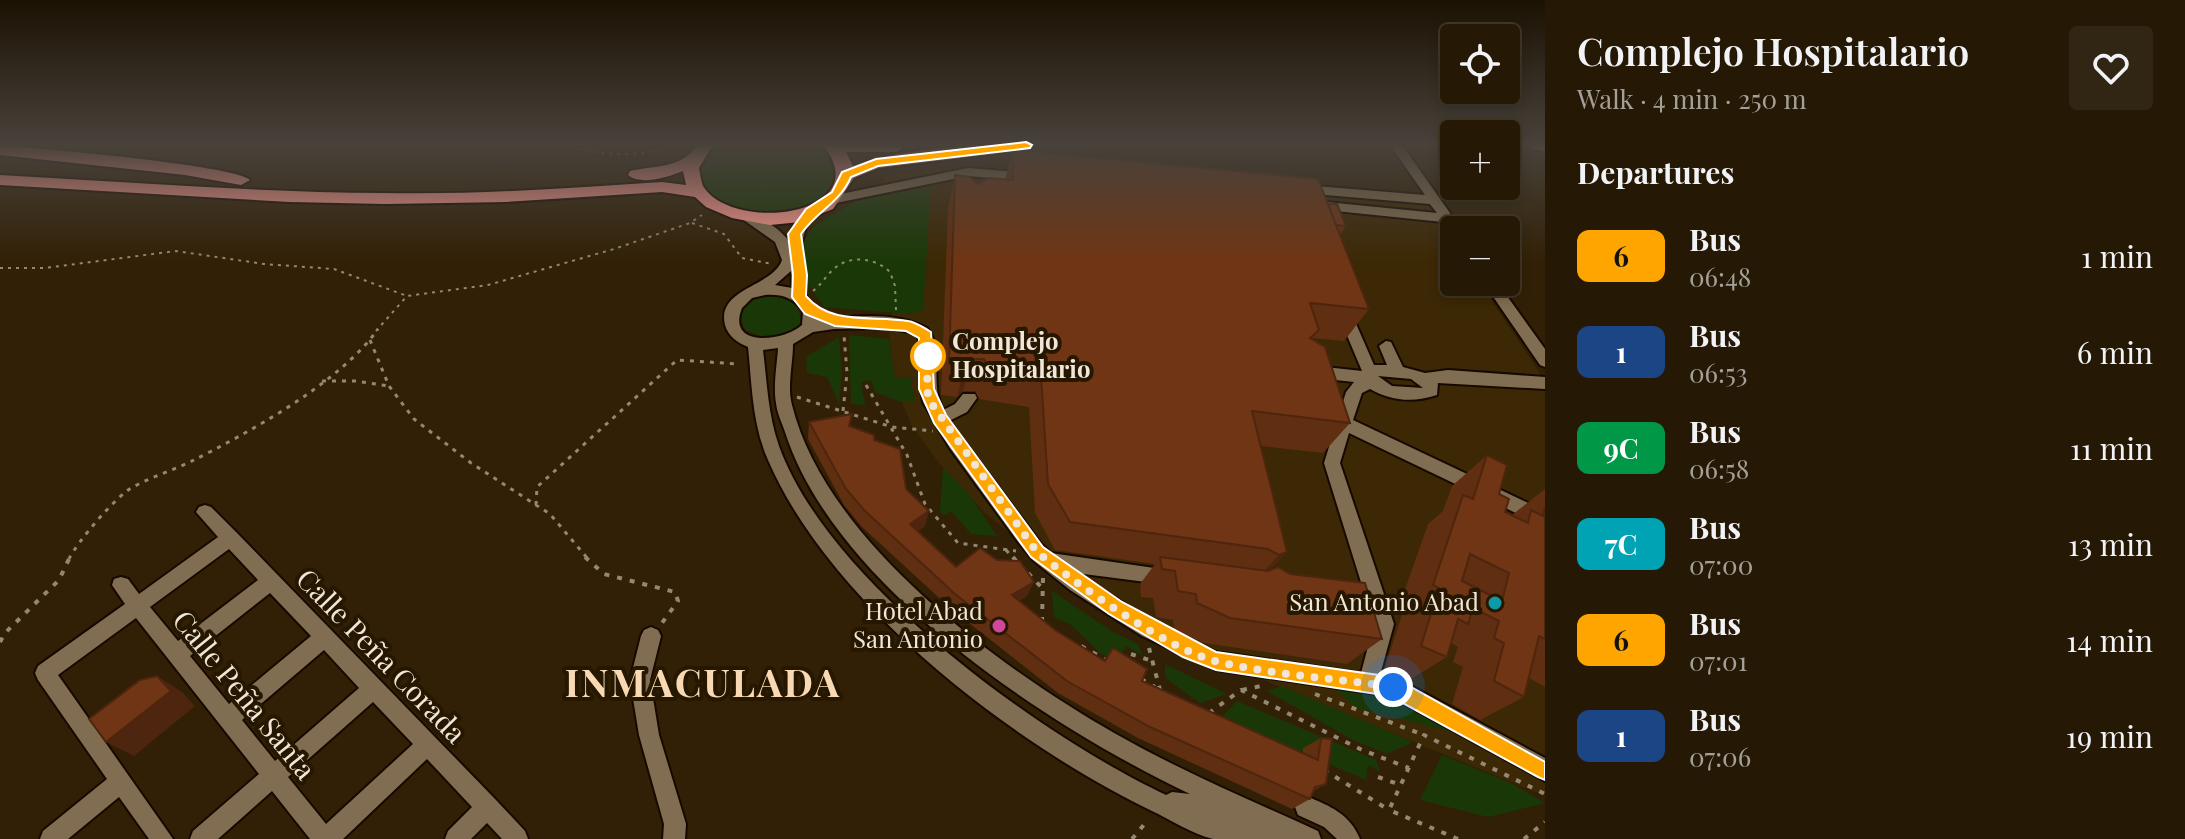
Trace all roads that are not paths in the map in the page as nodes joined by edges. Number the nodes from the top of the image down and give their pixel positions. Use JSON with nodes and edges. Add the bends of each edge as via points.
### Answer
{"nodes":[{"id":1,"x":70,"y":184,"type":"edge"},
{"id":2,"x":355,"y":184,"type":"edge"},
{"id":3,"x":473,"y":184,"type":"edge"},
{"id":4,"x":694,"y":184,"type":"edge"},
{"id":5,"x":843,"y":184,"type":"edge"},
{"id":6,"x":910,"y":184,"type":"edge"},
{"id":7,"x":1422,"y":184,"type":"edge"},
{"id":8,"x":1297,"y":188,"type":"edge"},
{"id":9,"x":698,"y":192,"type":"junction"},
{"id":10,"x":831,"y":200,"type":"junction"},
{"id":11,"x":1433,"y":200,"type":"junction"},
{"id":12,"x":1306,"y":209,"type":"edge"},
{"id":13,"x":810,"y":212,"type":"junction"},
{"id":14,"x":1445,"y":216,"type":"edge"},
{"id":15,"x":747,"y":218,"type":"junction"},
{"id":16,"x":1440,"y":218,"type":"edge"},
{"id":17,"x":747,"y":295,"type":"junction"},
{"id":18,"x":804,"y":295,"type":"junction"},
{"id":19,"x":1500,"y":296,"type":"edge"},
{"id":20,"x":1341,"y":302,"type":"edge"},
{"id":21,"x":810,"y":310,"type":"junction"},
{"id":22,"x":839,"y":326,"type":"junction"},
{"id":23,"x":809,"y":327,"type":"junction"},
{"id":24,"x":755,"y":343,"type":"junction"},
{"id":25,"x":786,"y":344,"type":"junction"},
{"id":26,"x":1386,"y":346,"type":"dead end"},
{"id":27,"x":1545,"y":361,"type":"edge"},
{"id":28,"x":1298,"y":370,"type":"edge"},
{"id":29,"x":1398,"y":372,"type":"junction"},
{"id":30,"x":1370,"y":378,"type":"junction"},
{"id":31,"x":1425,"y":379,"type":"junction"},
{"id":32,"x":1545,"y":383,"type":"edge"},
{"id":33,"x":969,"y":398,"type":"dead end"},
{"id":34,"x":1344,"y":423,"type":"junction"},
{"id":35,"x":940,"y":425,"type":"junction"},
{"id":36,"x":205,"y":512,"type":"dead end"},
{"id":37,"x":1545,"y":519,"type":"edge"},
{"id":38,"x":231,"y":538,"type":"junction"},
{"id":39,"x":1045,"y":566,"type":"junction"},
{"id":40,"x":1183,"y":579,"type":"edge"},
{"id":41,"x":271,"y":581,"type":"junction"},
{"id":42,"x":121,"y":585,"type":"dead end"},
{"id":43,"x":1355,"y":601,"type":"edge"},
{"id":44,"x":1379,"y":604,"type":"junction"},
{"id":45,"x":137,"y":606,"type":"junction"},
{"id":46,"x":651,"y":636,"type":"road end"},
{"id":47,"x":324,"y":637,"type":"junction"},
{"id":48,"x":176,"y":655,"type":"junction"},
{"id":49,"x":1368,"y":683,"type":"junction"},
{"id":50,"x":373,"y":689,"type":"junction"},
{"id":51,"x":227,"y":719,"type":"junction"},
{"id":52,"x":427,"y":745,"type":"junction"},
{"id":53,"x":1545,"y":770,"type":"edge"},
{"id":54,"x":272,"y":775,"type":"junction"},
{"id":55,"x":121,"y":782,"type":"junction"},
{"id":56,"x":487,"y":807,"type":"junction"},
{"id":57,"x":1306,"y":807,"type":"edge"},
{"id":58,"x":1153,"y":812,"type":"junction"},
{"id":59,"x":51,"y":839,"type":"edge"},
{"id":60,"x":162,"y":839,"type":"edge"},
{"id":61,"x":201,"y":839,"type":"edge"},
{"id":62,"x":326,"y":839,"type":"edge"},
{"id":63,"x":456,"y":839,"type":"edge"},
{"id":64,"x":517,"y":839,"type":"edge"},
{"id":65,"x":674,"y":839,"type":"edge"},
{"id":66,"x":1238,"y":839,"type":"edge"},
{"id":67,"x":1275,"y":839,"type":"edge"},
{"id":68,"x":1310,"y":839,"type":"edge"},
{"id":69,"x":1349,"y":839,"type":"edge"}],
"edges":[{"from":1,"to":9,"type":"highway","via":[[386,199],[662,187]]},
{"from":2,"to":3,"type":"highway"},
{"from":4,"to":9,"type":"highway"},
{"from":5,"to":10,"type":"highway"},
{"from":6,"to":10,"type":"street"},
{"from":7,"to":11,"type":"street"},
{"from":8,"to":11,"type":"street"},
{"from":9,"to":15,"type":"highway","via":[[726,212]]},
{"from":10,"to":13,"type":"highway"},
{"from":11,"to":14,"type":"street"},
{"from":12,"to":16,"type":"street"},
{"from":13,"to":15,"type":"highway","via":[[780,219]]},
{"from":13,"to":18,"type":"street","via":[[793,240]]},
{"from":15,"to":17,"type":"street","via":[[777,235],[789,260],[786,268]]},
{"from":17,"to":18,"type":"street","via":[[780,289]]},
{"from":17,"to":24,"type":"street","via":[[735,306],[732,320],[739,334]]},
{"from":18,"to":21,"type":"street"},
{"from":19,"to":27,"type":"street"},
{"from":20,"to":30,"type":"street"},
{"from":21,"to":22,"type":"street"},
{"from":21,"to":23,"type":"street"},
{"from":22,"to":23,"type":"street"},
{"from":22,"to":35,"type":"street","via":[[909,326],[922,332],[928,341],[927,389]]},
{"from":23,"to":25,"type":"street"},
{"from":24,"to":25,"type":"street"},
{"from":24,"to":58,"type":"street","via":[[758,397],[777,462],[809,519],[847,570],[911,631],[1028,724]]},
{"from":25,"to":68,"type":"street","via":[[781,383],[796,444],[814,480],[861,546],[911,596],[969,646],[1074,720],[1141,749]]},
{"from":26,"to":29,"type":"street"},
{"from":28,"to":30,"type":"street"},
{"from":29,"to":30,"type":"street","via":[[1376,370]]},
{"from":29,"to":31,"type":"street"},
{"from":30,"to":31,"type":"street","via":[[1383,390],[1422,394],[1432,389]]},
{"from":30,"to":34,"type":"street","via":[[1354,392]]},
{"from":31,"to":32,"type":"street"},
{"from":33,"to":35,"type":"street"},
{"from":34,"to":37,"type":"street","via":[[1372,427]]},
{"from":34,"to":44,"type":"street","via":[[1332,463]]},
{"from":35,"to":39,"type":"street"},
{"from":36,"to":38,"type":"street","name":"Calle Peña Corada"},
{"from":38,"to":41,"type":"street","name":"Calle Peña Corada"},
{"from":38,"to":45,"type":"street"},
{"from":39,"to":40,"type":"street"},
{"from":39,"to":49,"type":"street","via":[[1202,657]]},
{"from":41,"to":47,"type":"street","name":"Calle Peña Corada"},
{"from":41,"to":48,"type":"street"},
{"from":42,"to":45,"type":"street","name":"Calle Peña Santa"},
{"from":43,"to":44,"type":"street"},
{"from":44,"to":49,"type":"street","via":[[1384,624]]},
{"from":45,"to":48,"type":"street","name":"Calle Peña Santa"},
{"from":45,"to":55,"type":"street","via":[[45,673]]},
{"from":46,"to":65,"type":"street","via":[[640,680],[649,735],[675,824]]},
{"from":47,"to":50,"type":"street","name":"Calle Peña Corada"},
{"from":47,"to":51,"type":"street"},
{"from":48,"to":51,"type":"street","name":"Calle Peña Santa"},
{"from":49,"to":53,"type":"street","via":[[1393,687]]},
{"from":50,"to":52,"type":"street","name":"Calle Peña Corada"},
{"from":50,"to":54,"type":"street"},
{"from":51,"to":54,"type":"street","name":"Calle Peña Santa"},
{"from":52,"to":56,"type":"street","name":"Calle Peña Corada"},
{"from":52,"to":62,"type":"street"},
{"from":54,"to":61,"type":"street"},
{"from":54,"to":62,"type":"street","name":"Calle Peña Santa"},
{"from":55,"to":59,"type":"street"},
{"from":55,"to":60,"type":"street"},
{"from":56,"to":63,"type":"street"},
{"from":56,"to":64,"type":"street","name":"Calle Peña Corada"},
{"from":57,"to":69,"type":"street","via":[[1336,822]]},
{"from":58,"to":66,"type":"street"},
{"from":58,"to":67,"type":"street","via":[[1205,807]]}]}
